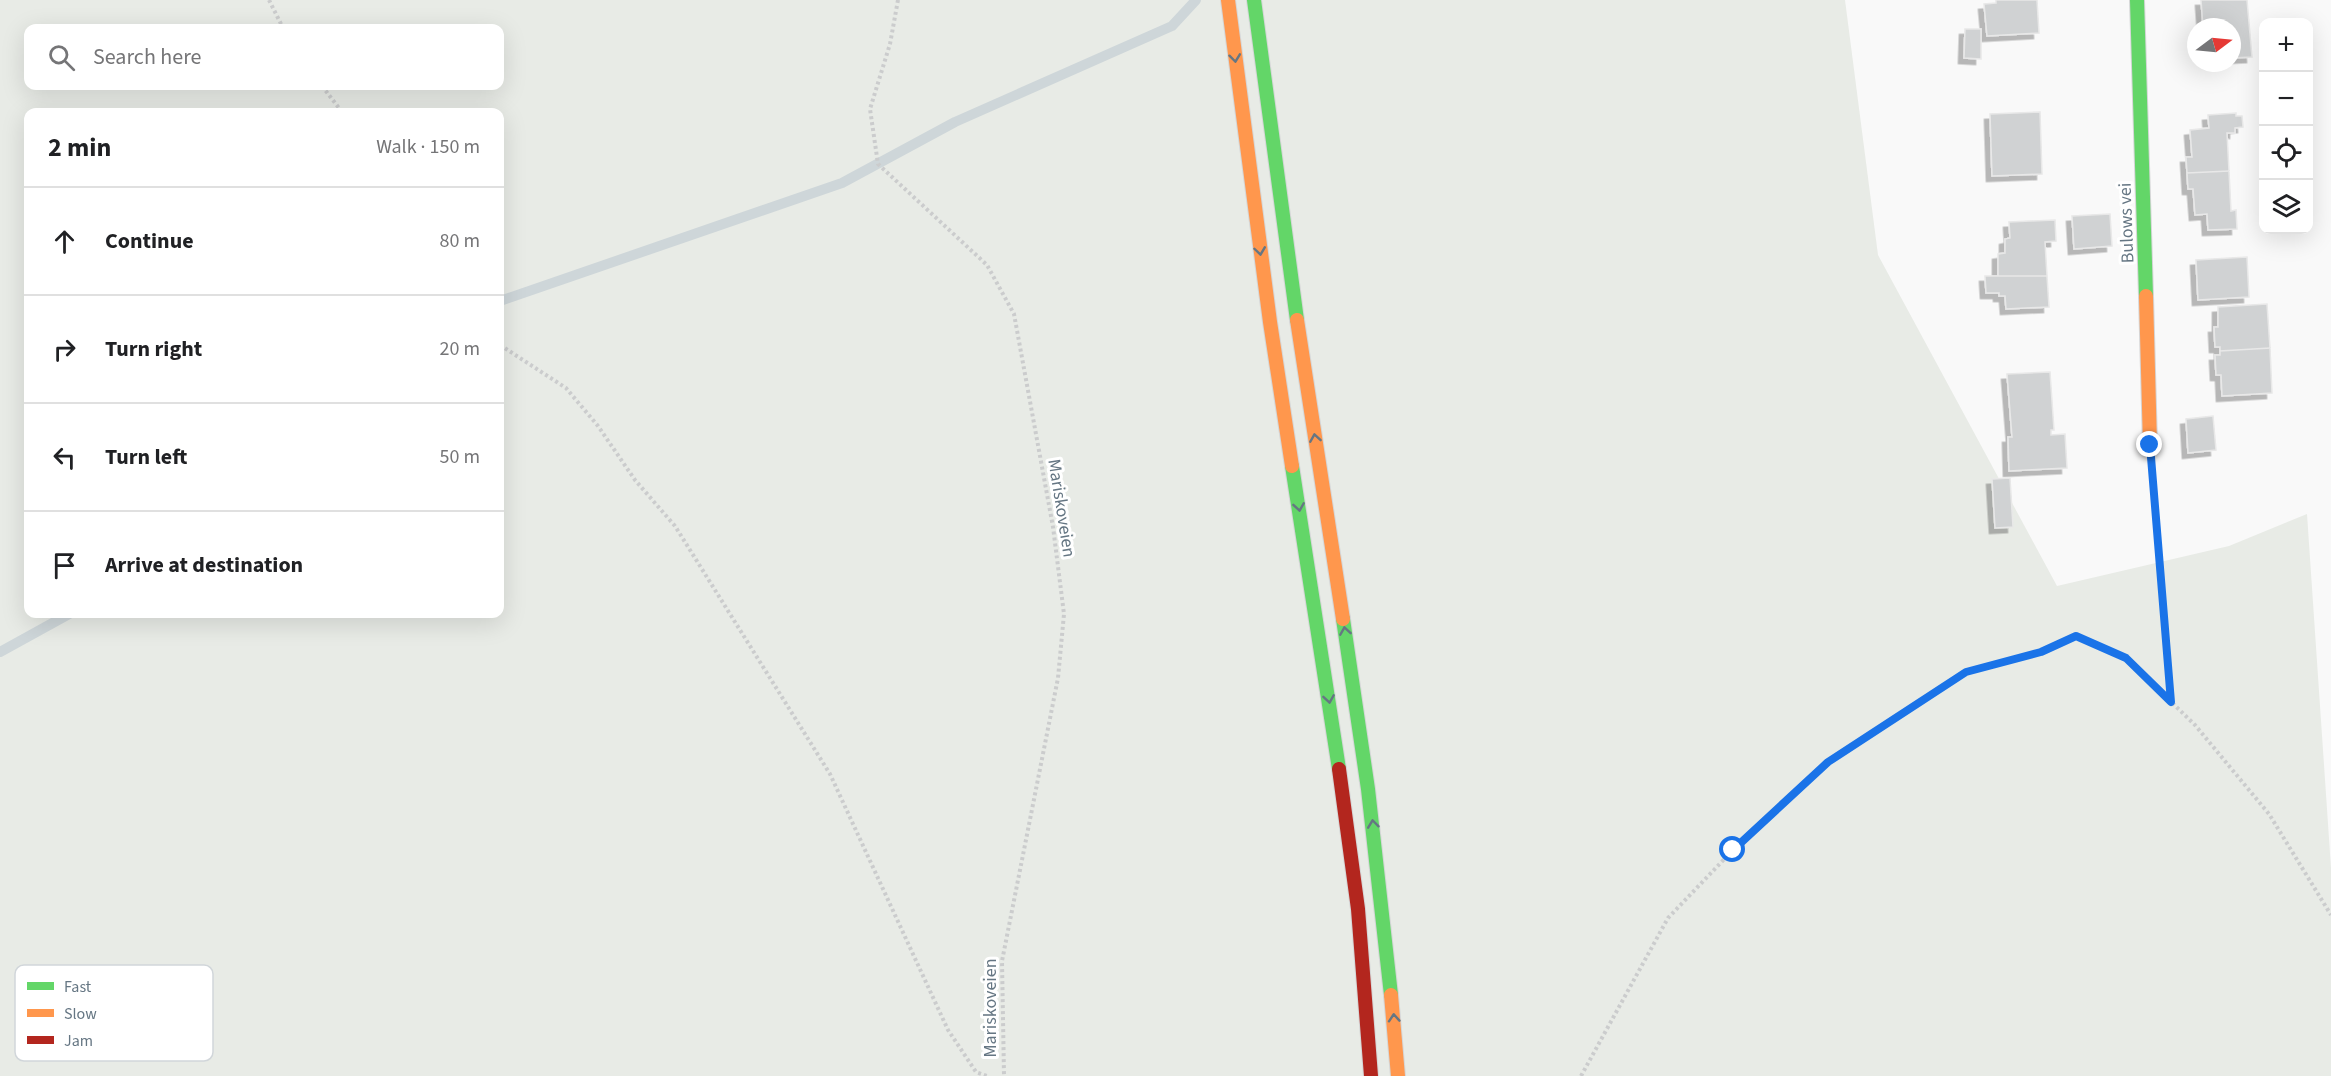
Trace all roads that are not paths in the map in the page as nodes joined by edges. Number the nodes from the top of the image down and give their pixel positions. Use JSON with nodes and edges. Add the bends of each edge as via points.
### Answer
{"nodes":[{"id":1,"x":1228,"y":0,"type":"edge"},
{"id":2,"x":1254,"y":0,"type":"edge"},
{"id":3,"x":2137,"y":0,"type":"edge"},
{"id":4,"x":2150,"y":445,"type":"road end"},
{"id":5,"x":1371,"y":1076,"type":"edge"},
{"id":6,"x":1398,"y":1076,"type":"edge"}],
"edges":[{"from":1,"to":5,"type":"main road","one_way":true,"via":[[1270,322],[1344,801],[1358,909]]},
{"from":6,"to":2,"type":"main road","one_way":true,"via":[[1392,986],[1370,803],[1280,208]]},
{"from":3,"to":4,"type":"main road","name":"Bulows vei"}]}
